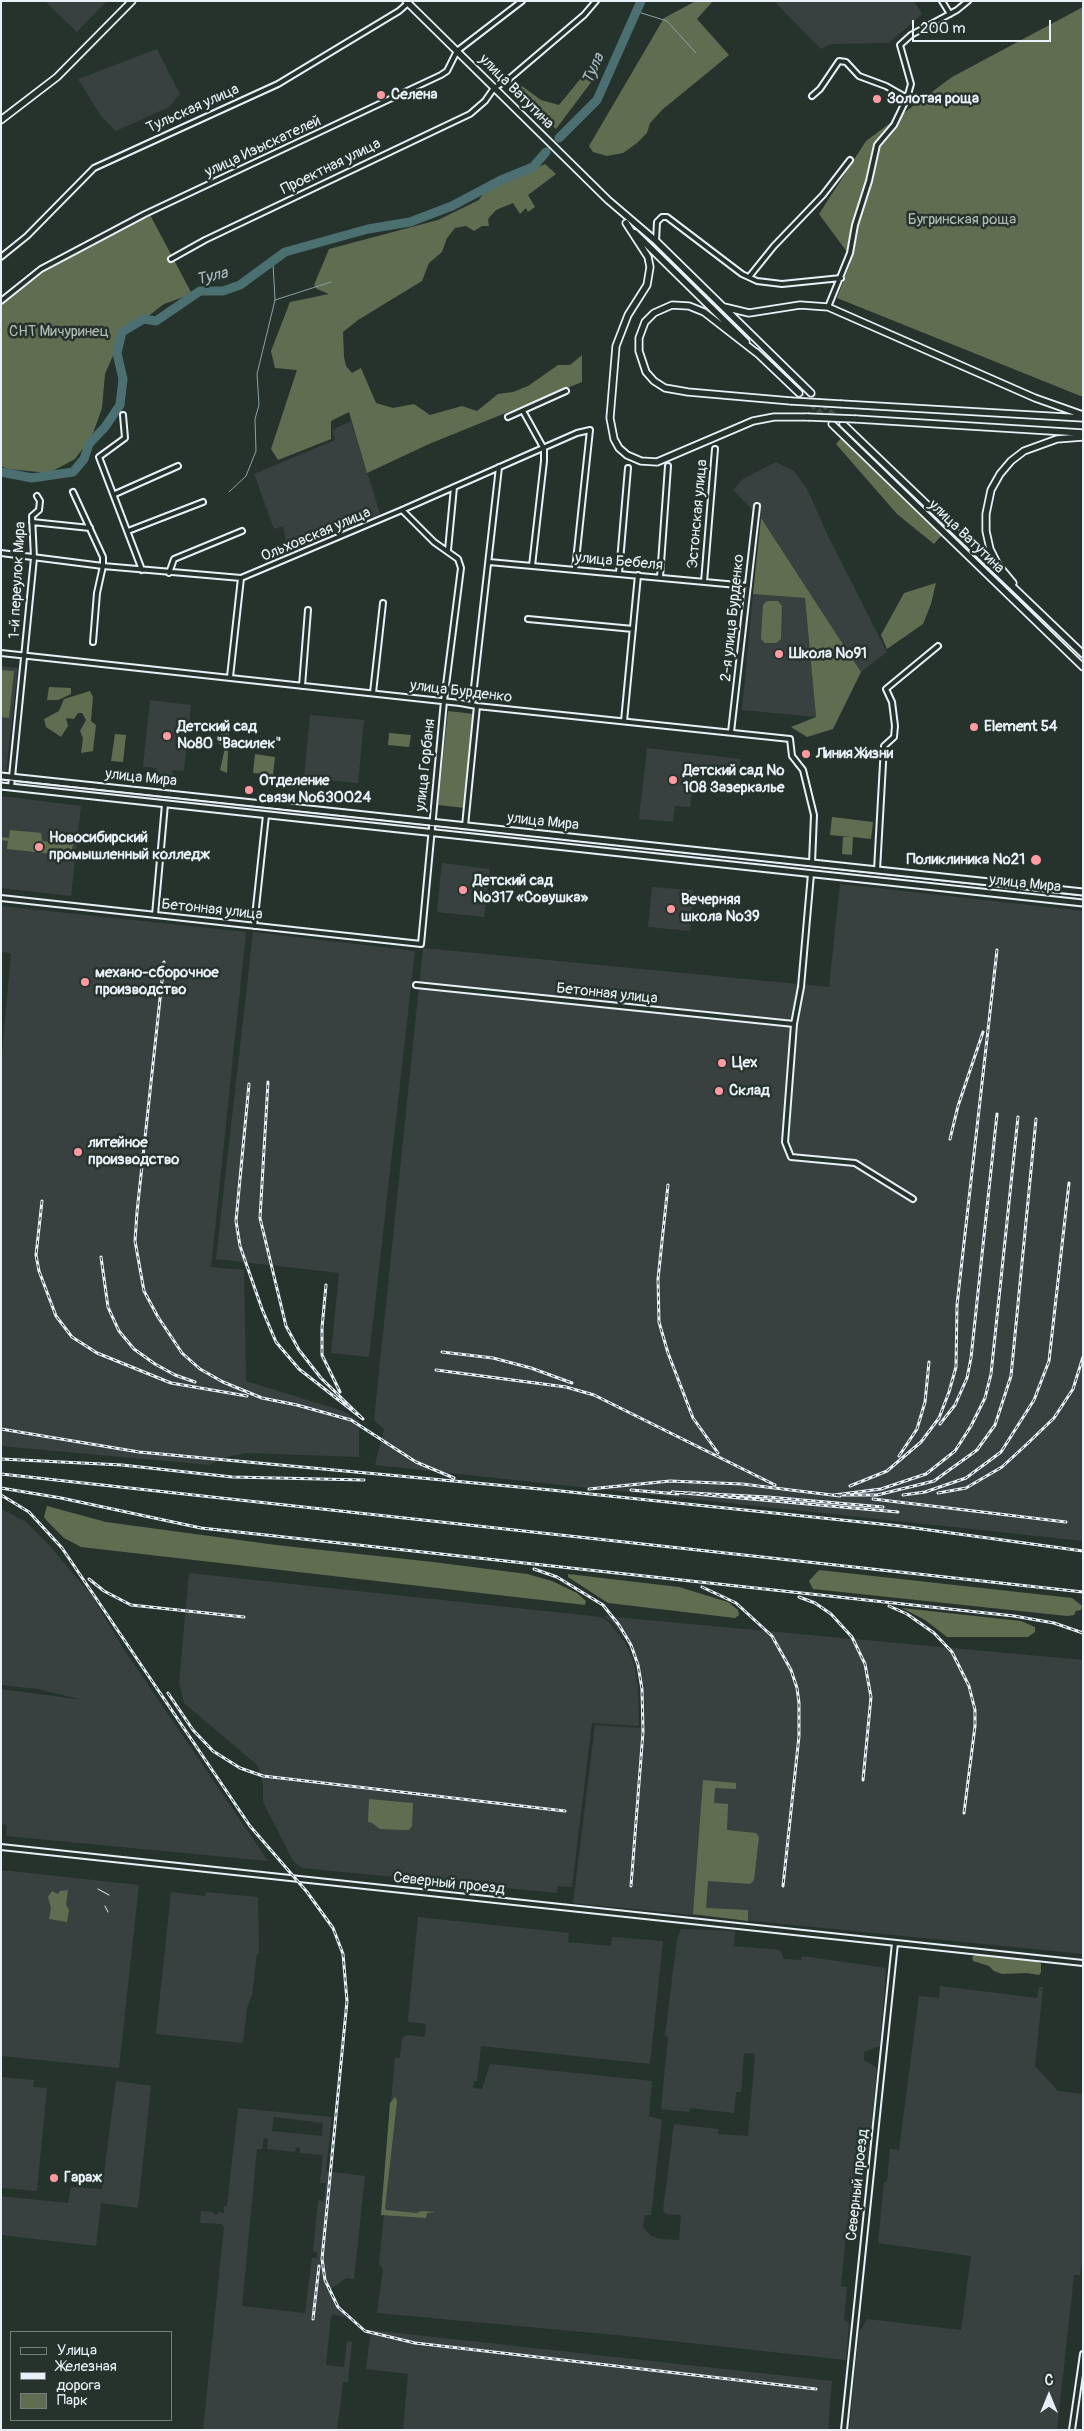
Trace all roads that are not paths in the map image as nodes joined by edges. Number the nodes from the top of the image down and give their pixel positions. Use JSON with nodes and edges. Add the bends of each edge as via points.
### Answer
{"nodes":[{"id":1,"x":132,"y":1,"type":"edge"},
{"id":2,"x":522,"y":1,"type":"edge"},
{"id":3,"x":596,"y":1,"type":"edge"},
{"id":4,"x":942,"y":1,"type":"edge"},
{"id":5,"x":968,"y":1,"type":"edge"},
{"id":6,"x":408,"y":2,"type":"edge"},
{"id":7,"x":950,"y":14,"type":"junction"},
{"id":8,"x":457,"y":51,"type":"junction"},
{"id":9,"x":494,"y":88,"type":"junction"},
{"id":10,"x":812,"y":96,"type":"dead end"},
{"id":11,"x":907,"y":98,"type":"junction"},
{"id":12,"x":1,"y":120,"type":"edge"},
{"id":13,"x":850,"y":160,"type":"dead end"},
{"id":14,"x":608,"y":200,"type":"junction"},
{"id":15,"x":626,"y":223,"type":"junction"},
{"id":16,"x":656,"y":241,"type":"junction"},
{"id":17,"x":1,"y":257,"type":"edge"},
{"id":18,"x":171,"y":259,"type":"dead end"},
{"id":19,"x":749,"y":277,"type":"junction"},
{"id":20,"x":841,"y":278,"type":"junction"},
{"id":21,"x":1,"y":301,"type":"edge"},
{"id":22,"x":719,"y":304,"type":"junction"},
{"id":23,"x":828,"y":307,"type":"junction"},
{"id":24,"x":758,"y":354,"type":"junction"},
{"id":25,"x":566,"y":391,"type":"dead end"},
{"id":26,"x":800,"y":393,"type":"tunnel mouth"},
{"id":27,"x":811,"y":393,"type":"tunnel mouth"},
{"id":28,"x":523,"y":411,"type":"junction"},
{"id":29,"x":123,"y":415,"type":"dead end"},
{"id":30,"x":508,"y":417,"type":"dead end"},
{"id":31,"x":1083,"y":417,"type":"edge"},
{"id":32,"x":832,"y":424,"type":"tunnel mouth"},
{"id":33,"x":843,"y":424,"type":"tunnel mouth"},
{"id":34,"x":1083,"y":435,"type":"edge"},
{"id":35,"x":544,"y":449,"type":"junction"},
{"id":36,"x":714,"y":449,"type":"dead end"},
{"id":37,"x":178,"y":466,"type":"dead end"},
{"id":38,"x":668,"y":466,"type":"dead end"},
{"id":39,"x":499,"y":467,"type":"junction"},
{"id":40,"x":628,"y":468,"type":"dead end"},
{"id":41,"x":454,"y":487,"type":"junction"},
{"id":42,"x":73,"y":492,"type":"dead end"},
{"id":43,"x":115,"y":494,"type":"junction"},
{"id":44,"x":37,"y":496,"type":"dead end"},
{"id":45,"x":203,"y":502,"type":"dead end"},
{"id":46,"x":757,"y":506,"type":"dead end"},
{"id":47,"x":402,"y":510,"type":"junction"},
{"id":48,"x":32,"y":522,"type":"junction"},
{"id":49,"x":90,"y":528,"type":"junction"},
{"id":50,"x":128,"y":531,"type":"junction"},
{"id":51,"x":242,"y":531,"type":"dead end"},
{"id":52,"x":448,"y":550,"type":"junction"},
{"id":53,"x":1,"y":552,"type":"edge"},
{"id":54,"x":34,"y":558,"type":"junction"},
{"id":55,"x":489,"y":562,"type":"junction"},
{"id":56,"x":103,"y":566,"type":"junction"},
{"id":57,"x":532,"y":566,"type":"junction"},
{"id":58,"x":142,"y":570,"type":"junction"},
{"id":59,"x":575,"y":570,"type":"junction"},
{"id":60,"x":169,"y":573,"type":"junction"},
{"id":61,"x":619,"y":573,"type":"junction"},
{"id":62,"x":638,"y":575,"type":"junction"},
{"id":63,"x":660,"y":577,"type":"junction"},
{"id":64,"x":241,"y":578,"type":"junction"},
{"id":65,"x":704,"y":582,"type":"junction"},
{"id":66,"x":748,"y":586,"type":"junction"},
{"id":67,"x":1025,"y":598,"type":"junction"},
{"id":68,"x":383,"y":603,"type":"dead end"},
{"id":69,"x":308,"y":610,"type":"dead end"},
{"id":70,"x":528,"y":619,"type":"dead end"},
{"id":71,"x":633,"y":629,"type":"junction"},
{"id":72,"x":93,"y":642,"type":"dead end"},
{"id":73,"x":938,"y":646,"type":"dead end"},
{"id":74,"x":1,"y":653,"type":"edge"},
{"id":75,"x":1083,"y":654,"type":"edge"},
{"id":76,"x":25,"y":655,"type":"junction"},
{"id":77,"x":1083,"y":667,"type":"edge"},
{"id":78,"x":230,"y":677,"type":"junction"},
{"id":79,"x":302,"y":686,"type":"junction"},
{"id":80,"x":373,"y":693,"type":"junction"},
{"id":81,"x":444,"y":701,"type":"junction"},
{"id":82,"x":472,"y":705,"type":"junction"},
{"id":83,"x":477,"y":706,"type":"junction"},
{"id":84,"x":624,"y":720,"type":"junction"},
{"id":85,"x":731,"y":732,"type":"junction"},
{"id":86,"x":1,"y":776,"type":"edge"},
{"id":87,"x":12,"y":777,"type":"junction"},
{"id":88,"x":1,"y":786,"type":"edge"},
{"id":89,"x":11,"y":788,"type":"junction"},
{"id":90,"x":165,"y":804,"type":"junction"},
{"id":91,"x":266,"y":815,"type":"junction"},
{"id":92,"x":431,"y":822,"type":"junction"},
{"id":93,"x":465,"y":826,"type":"junction"},
{"id":94,"x":430,"y":833,"type":"junction"},
{"id":95,"x":812,"y":863,"type":"junction"},
{"id":96,"x":877,"y":870,"type":"junction"},
{"id":97,"x":811,"y":874,"type":"junction"},
{"id":98,"x":876,"y":881,"type":"junction"},
{"id":99,"x":1083,"y":892,"type":"edge"},
{"id":100,"x":1,"y":898,"type":"edge"},
{"id":101,"x":1083,"y":903,"type":"edge"},
{"id":102,"x":155,"y":915,"type":"junction"},
{"id":103,"x":254,"y":926,"type":"junction"},
{"id":104,"x":421,"y":944,"type":"joint"},
{"id":105,"x":416,"y":985,"type":"dead end"},
{"id":106,"x":794,"y":1024,"type":"junction"},
{"id":107,"x":913,"y":1199,"type":"dead end"},
{"id":108,"x":1,"y":1847,"type":"edge"},
{"id":109,"x":895,"y":1943,"type":"junction"},
{"id":110,"x":1083,"y":1963,"type":"edge"},
{"id":111,"x":1083,"y":2354,"type":"edge"},
{"id":112,"x":844,"y":2430,"type":"edge"},
{"id":113,"x":1072,"y":2430,"type":"edge"}],
"edges":[{"from":1,"to":12,"type":"main road","via":[[57,77]]},
{"from":2,"to":8,"type":"street","name":"улица Изыскателей"},
{"from":3,"to":9,"type":"street","name":"Проектная улица","via":[[584,15]]},
{"from":4,"to":7,"type":"street"},
{"from":5,"to":7,"type":"street"},
{"from":6,"to":8,"type":"main road","name":"улица Ватутина"},
{"from":6,"to":17,"type":"street","name":"Тульская улица","via":[[278,84],[94,168],[27,236]]},
{"from":7,"to":11,"type":"street","via":[[911,35],[900,45],[911,84]]},
{"from":8,"to":9,"type":"main road","name":"улица Ватутина"},
{"from":8,"to":21,"type":"street","name":"улица Изыскателей","via":[[447,71],[441,75],[145,214],[42,269]]},
{"from":9,"to":14,"type":"main road","name":"улица Ватутина"},
{"from":9,"to":18,"type":"street","name":"Проектная улица","via":[[470,114]]},
{"from":10,"to":11,"type":"street","via":[[839,61],[846,62],[859,76]]},
{"from":11,"to":20,"type":"street","via":[[894,125],[877,145],[870,181]]},
{"from":13,"to":19,"type":"street"},
{"from":14,"to":15,"type":"main road","name":"улица Ватутина"},
{"from":14,"to":16,"type":"main road","name":"улица Ватутина"},
{"from":15,"to":24,"type":"main road","name":"улица Ватутина"},
{"from":15,"to":34,"type":"main road","bridge":true,"via":[[648,258],[650,267],[647,285],[628,314],[616,346],[610,418],[614,439],[627,455],[641,461],[657,462],[753,421],[774,417],[856,419]]},
{"from":16,"to":19,"type":"street","via":[[657,222],[667,217]]},
{"from":16,"to":22,"type":"main road","name":"улица Ватутина"},
{"from":19,"to":20,"type":"street","via":[[767,284]]},
{"from":20,"to":23,"type":"street"},
{"from":22,"to":23,"type":"main road","via":[[733,311],[749,312],[800,305]]},
{"from":22,"to":27,"type":"main road","name":"улица Ватутина"},
{"from":23,"to":31,"type":"main road"},
{"from":24,"to":26,"type":"main road","name":"улица Ватутина"},
{"from":24,"to":31,"type":"main road","bridge":true,"via":[[704,312],[689,306],[672,305],[654,313],[645,322],[639,338],[638,351],[646,372],[665,388],[791,402]]},
{"from":25,"to":28,"type":"street"},
{"from":28,"to":30,"type":"street"},
{"from":28,"to":35,"type":"street"},
{"from":29,"to":43,"type":"street","via":[[125,438],[99,457]]},
{"from":32,"to":77,"type":"main road","name":"улица Ватутина"},
{"from":33,"to":67,"type":"main road","name":"улица Ватутина"},
{"from":34,"to":67,"type":"main road","via":[[1024,451],[1000,474],[991,490],[986,514],[990,549],[998,565]]},
{"from":35,"to":39,"type":"street","name":"Ольховская улица"},
{"from":35,"to":57,"type":"street"},
{"from":35,"to":59,"type":"street","name":"Ольховская улица","via":[[590,430]]},
{"from":36,"to":65,"type":"street","name":"Эстонская улица"},
{"from":37,"to":43,"type":"street"},
{"from":38,"to":63,"type":"street"},
{"from":39,"to":41,"type":"street","name":"Ольховская улица"},
{"from":39,"to":55,"type":"street"},
{"from":40,"to":61,"type":"street"},
{"from":41,"to":47,"type":"street","name":"Ольховская улица"},
{"from":41,"to":52,"type":"street"},
{"from":42,"to":49,"type":"street"},
{"from":43,"to":50,"type":"street"},
{"from":44,"to":48,"type":"street","name":"1-й переулок Мира","via":[[39,510],[32,516]]},
{"from":45,"to":50,"type":"street"},
{"from":46,"to":66,"type":"street","name":"2-я улица Бурденко"},
{"from":47,"to":52,"type":"street","via":[[434,542]]},
{"from":47,"to":64,"type":"street","name":"Ольховская улица"},
{"from":48,"to":49,"type":"street"},
{"from":48,"to":54,"type":"street","name":"1-й переулок Мира"},
{"from":49,"to":56,"type":"street","via":[[103,557]]},
{"from":50,"to":58,"type":"street"},
{"from":51,"to":60,"type":"street","via":[[174,559]]},
{"from":52,"to":81,"type":"street","name":"улица Горбаня","via":[[458,558],[461,568]]},
{"from":53,"to":54,"type":"street","name":"Ольховская улица"},
{"from":54,"to":56,"type":"street","name":"Ольховская улица"},
{"from":54,"to":76,"type":"street","name":"1-й переулок Мира"},
{"from":55,"to":57,"type":"street","name":"улица Бебеля"},
{"from":55,"to":82,"type":"street"},
{"from":56,"to":58,"type":"street","name":"Ольховская улица"},
{"from":56,"to":72,"type":"street"},
{"from":57,"to":59,"type":"street","name":"улица Бебеля"},
{"from":58,"to":60,"type":"street","name":"Ольховская улица"},
{"from":59,"to":61,"type":"street","name":"улица Бебеля"},
{"from":60,"to":64,"type":"street","name":"Ольховская улица"},
{"from":61,"to":62,"type":"street","name":"улица Бебеля"},
{"from":62,"to":63,"type":"street","name":"улица Бебеля"},
{"from":62,"to":71,"type":"street"},
{"from":63,"to":65,"type":"street","name":"улица Бебеля"},
{"from":64,"to":78,"type":"street"},
{"from":65,"to":66,"type":"street","name":"улица Бебеля"},
{"from":66,"to":85,"type":"street","name":"2-я улица Бурденко"},
{"from":67,"to":75,"type":"main road","name":"улица Ватутина"},
{"from":68,"to":80,"type":"street"},
{"from":69,"to":79,"type":"street"},
{"from":70,"to":71,"type":"street"},
{"from":71,"to":84,"type":"street"},
{"from":73,"to":96,"type":"street","via":[[886,689],[892,702],[895,726],[894,737],[884,746]]},
{"from":74,"to":76,"type":"street","name":"улица Бурденко"},
{"from":76,"to":78,"type":"street","name":"улица Бурденко"},
{"from":76,"to":87,"type":"street","name":"1-й переулок Мира"},
{"from":78,"to":79,"type":"street","name":"улица Бурденко"},
{"from":79,"to":80,"type":"street","name":"улица Бурденко"},
{"from":80,"to":81,"type":"street","name":"улица Бурденко"},
{"from":81,"to":82,"type":"street","name":"улица Бурденко"},
{"from":81,"to":92,"type":"street","name":"улица Горбаня"},
{"from":82,"to":83,"type":"street","name":"улица Бурденко"},
{"from":83,"to":84,"type":"street","name":"улица Бурденко"},
{"from":83,"to":93,"type":"street"},
{"from":84,"to":85,"type":"street","name":"улица Бурденко"},
{"from":85,"to":95,"type":"street","name":"улица Бурденко","via":[[790,739],[792,756],[803,770],[814,815]]},
{"from":86,"to":87,"type":"street","name":"улица Мира"},
{"from":87,"to":89,"type":"street","name":"1-й переулок Мира"},
{"from":87,"to":92,"type":"street","name":"улица Мира"},
{"from":88,"to":89,"type":"street"},
{"from":89,"to":90,"type":"street","name":"улица Мира"},
{"from":90,"to":91,"type":"street","name":"улица Мира"},
{"from":90,"to":102,"type":"street"},
{"from":91,"to":94,"type":"street","name":"улица Мира"},
{"from":91,"to":103,"type":"street"},
{"from":92,"to":93,"type":"street","name":"улица Мира"},
{"from":92,"to":94,"type":"street","name":"улица Горбаня"},
{"from":93,"to":95,"type":"street","name":"улица Мира"},
{"from":94,"to":97,"type":"street","name":"улица Мира"},
{"from":94,"to":104,"type":"street","name":"улица Горбаня"},
{"from":95,"to":96,"type":"street","name":"улица Мира"},
{"from":95,"to":97,"type":"street"},
{"from":96,"to":98,"type":"street"},
{"from":96,"to":99,"type":"street","name":"улица Мира"},
{"from":97,"to":98,"type":"street","name":"улица Мира"},
{"from":97,"to":106,"type":"street","via":[[801,987]]},
{"from":98,"to":101,"type":"street","name":"улица Мира"},
{"from":100,"to":102,"type":"street","name":"Бетонная улица"},
{"from":102,"to":103,"type":"street","name":"Бетонная улица"},
{"from":103,"to":104,"type":"street","name":"Бетонная улица"},
{"from":105,"to":106,"type":"street","name":"Бетонная улица"},
{"from":106,"to":107,"type":"street","via":[[785,1142],[791,1157],[855,1164]]},
{"from":108,"to":109,"type":"street","name":"Северный проезд"},
{"from":109,"to":110,"type":"street","name":"Северный проезд"},
{"from":109,"to":112,"type":"street","name":"Северный проезд"},
{"from":111,"to":113,"type":"street"}]}
